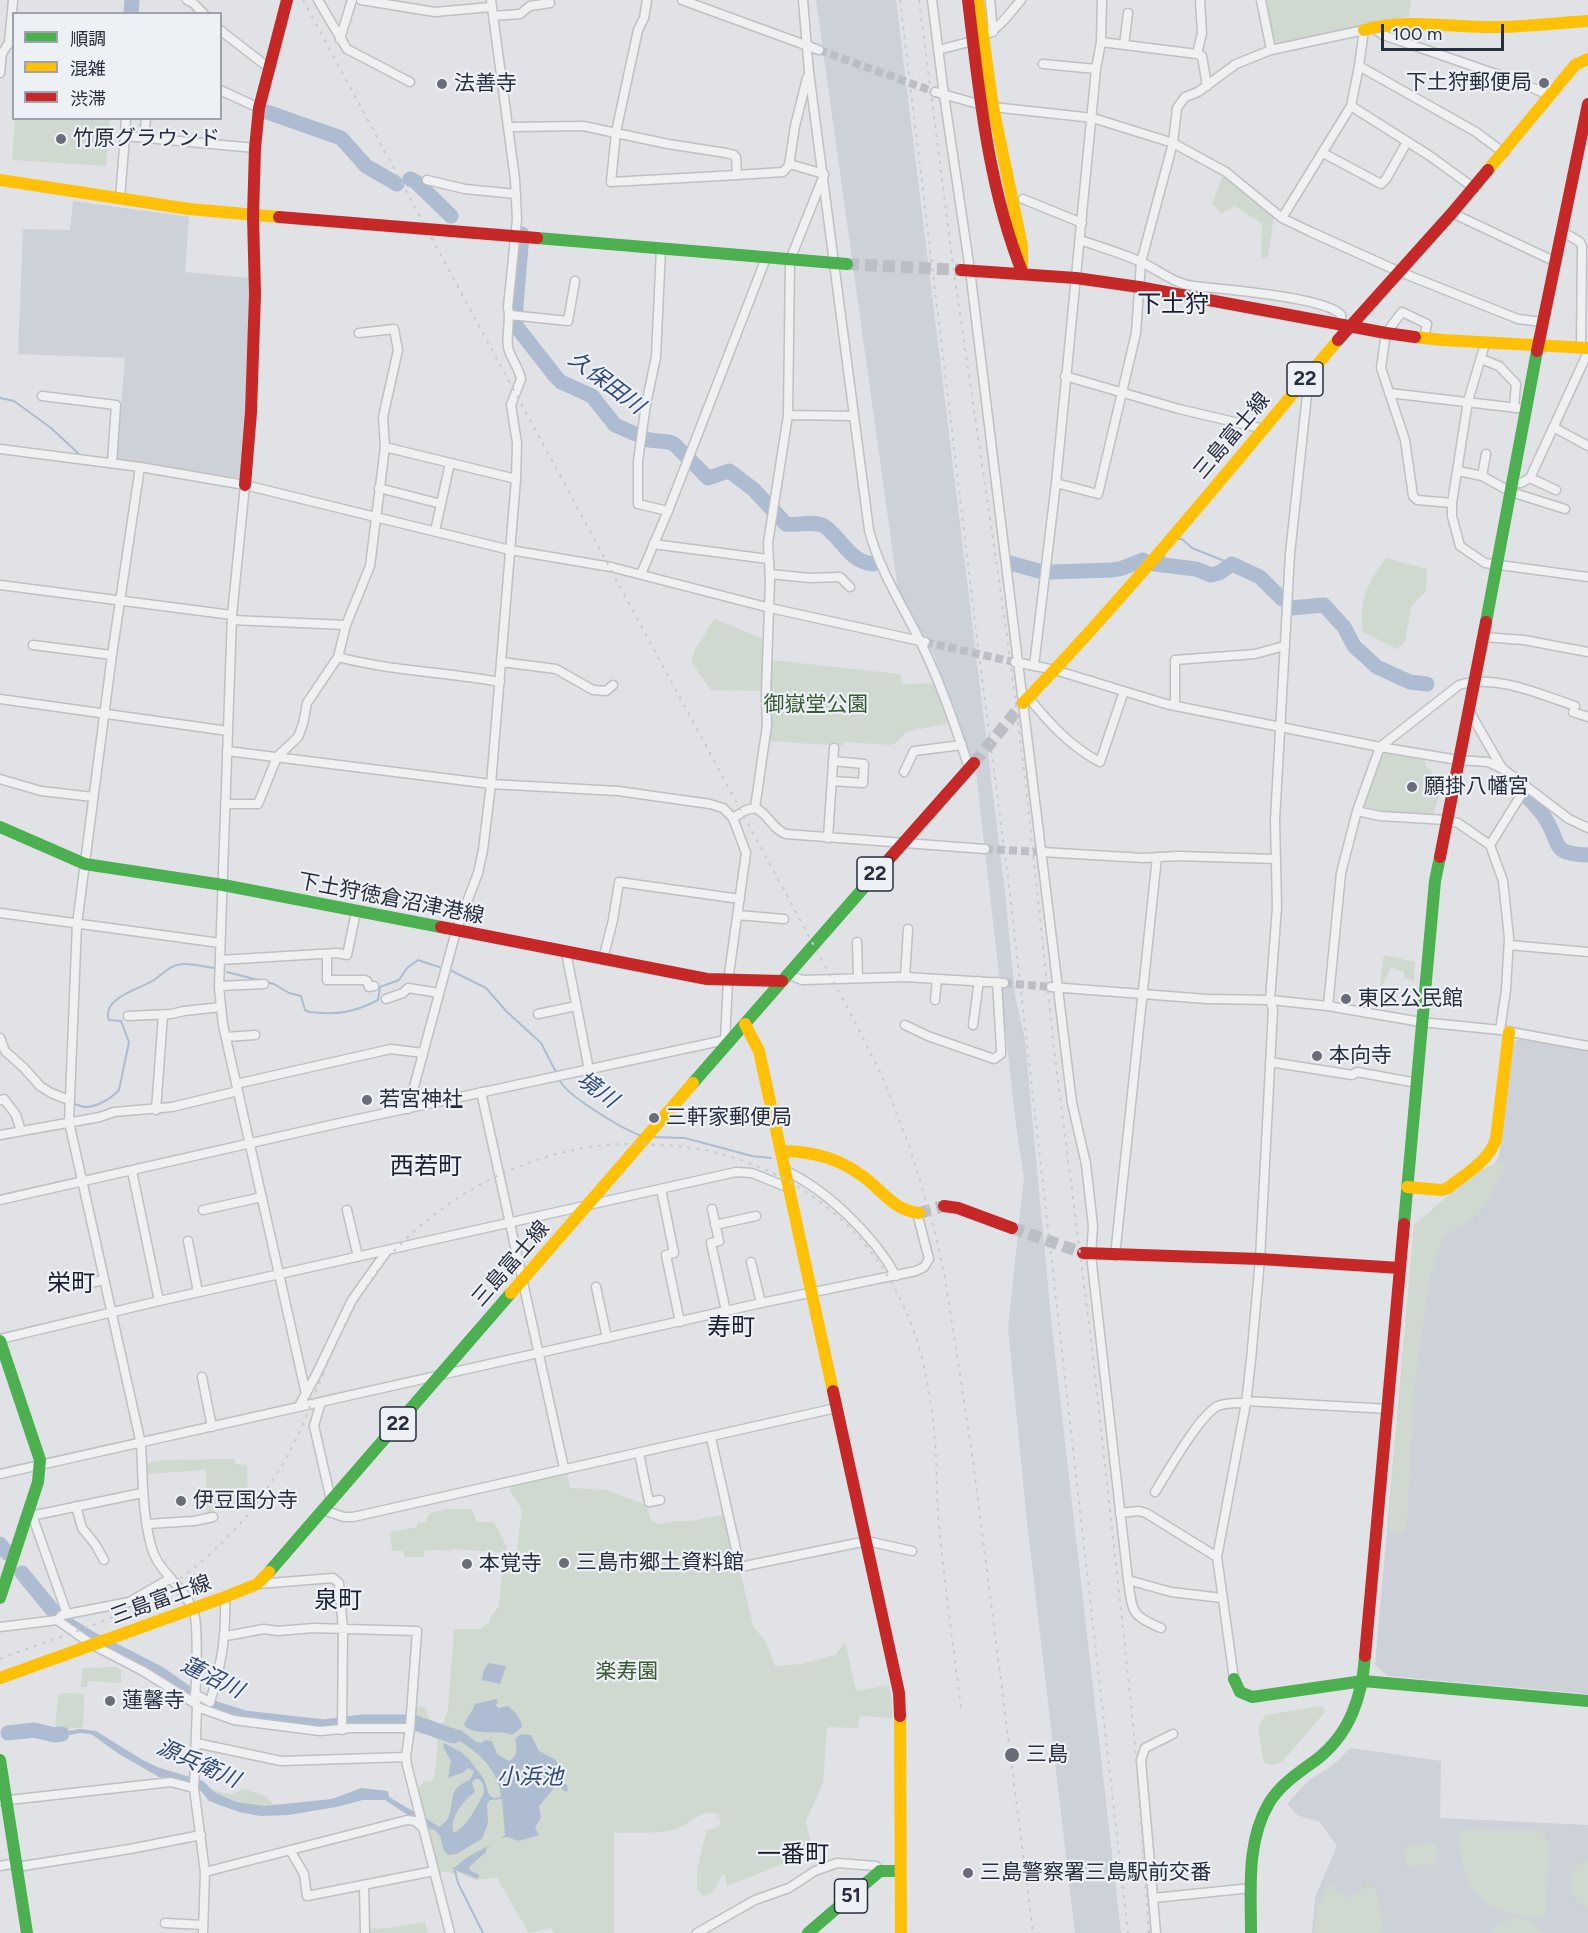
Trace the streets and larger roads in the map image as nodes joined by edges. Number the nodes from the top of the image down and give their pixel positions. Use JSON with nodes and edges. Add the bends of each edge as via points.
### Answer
{"nodes":[{"id":1,"x":287,"y":0,"type":"edge"},
{"id":2,"x":318,"y":0,"type":"edge"},
{"id":3,"x":352,"y":0,"type":"edge"},
{"id":4,"x":361,"y":0,"type":"edge"},
{"id":5,"x":647,"y":0,"type":"edge"},
{"id":6,"x":682,"y":0,"type":"edge"},
{"id":7,"x":803,"y":0,"type":"edge"},
{"id":8,"x":932,"y":0,"type":"edge"},
{"id":9,"x":968,"y":0,"type":"edge"},
{"id":10,"x":978,"y":0,"type":"edge"},
{"id":11,"x":990,"y":0,"type":"edge"},
{"id":12,"x":1021,"y":0,"type":"edge"},
{"id":13,"x":1102,"y":0,"type":"edge"},
{"id":14,"x":1200,"y":0,"type":"edge"},
{"id":15,"x":1261,"y":0,"type":"edge"},
{"id":16,"x":550,"y":3,"type":"dead end"},
{"id":17,"x":492,"y":8,"type":"edge"},
{"id":18,"x":1128,"y":13,"type":"dead end"},
{"id":19,"x":12,"y":17,"type":"edge"},
{"id":20,"x":1588,"y":21,"type":"edge"},
{"id":21,"x":1368,"y":28,"type":"junction"},
{"id":22,"x":222,"y":32,"type":"edge"},
{"id":23,"x":983,"y":37,"type":"junction"},
{"id":24,"x":340,"y":39,"type":"junction"},
{"id":25,"x":1101,"y":42,"type":"junction"},
{"id":26,"x":808,"y":45,"type":"junction"},
{"id":27,"x":1124,"y":45,"type":"junction"},
{"id":28,"x":819,"y":50,"type":"tunnel mouth"},
{"id":29,"x":938,"y":50,"type":"junction"},
{"id":30,"x":1271,"y":50,"type":"junction"},
{"id":31,"x":1197,"y":54,"type":"junction"},
{"id":32,"x":1588,"y":59,"type":"edge"},
{"id":33,"x":1043,"y":64,"type":"dead end"},
{"id":34,"x":1359,"y":66,"type":"junction"},
{"id":35,"x":269,"y":68,"type":"junction"},
{"id":36,"x":1096,"y":69,"type":"junction"},
{"id":37,"x":809,"y":72,"type":"junction"},
{"id":38,"x":0,"y":73,"type":"edge"},
{"id":39,"x":410,"y":82,"type":"dead end"},
{"id":40,"x":1207,"y":86,"type":"junction"},
{"id":41,"x":222,"y":91,"type":"edge"},
{"id":42,"x":939,"y":93,"type":"junction"},
{"id":43,"x":1550,"y":96,"type":"junction"},
{"id":44,"x":988,"y":106,"type":"junction"},
{"id":45,"x":1351,"y":106,"type":"junction"},
{"id":46,"x":1588,"y":107,"type":"edge"},
{"id":47,"x":259,"y":108,"type":"junction"},
{"id":48,"x":1093,"y":118,"type":"junction"},
{"id":49,"x":126,"y":120,"type":"edge"},
{"id":50,"x":146,"y":120,"type":"edge"},
{"id":51,"x":508,"y":127,"type":"junction"},
{"id":52,"x":616,"y":132,"type":"junction"},
{"id":53,"x":125,"y":136,"type":"junction"},
{"id":54,"x":144,"y":138,"type":"junction"},
{"id":55,"x":1407,"y":142,"type":"junction"},
{"id":56,"x":1173,"y":143,"type":"junction"},
{"id":57,"x":255,"y":148,"type":"junction"},
{"id":58,"x":1323,"y":153,"type":"junction"},
{"id":59,"x":1504,"y":153,"type":"junction"},
{"id":60,"x":789,"y":165,"type":"junction"},
{"id":61,"x":824,"y":174,"type":"junction"},
{"id":62,"x":737,"y":175,"type":"junction"},
{"id":63,"x":0,"y":180,"type":"edge"},
{"id":64,"x":426,"y":180,"type":"dead end"},
{"id":65,"x":1473,"y":188,"type":"junction"},
{"id":66,"x":516,"y":194,"type":"junction"},
{"id":67,"x":120,"y":198,"type":"junction"},
{"id":68,"x":1023,"y":199,"type":"dead end"},
{"id":69,"x":1452,"y":213,"type":"junction"},
{"id":70,"x":254,"y":216,"type":"junction"},
{"id":71,"x":1282,"y":218,"type":"junction"},
{"id":72,"x":1082,"y":223,"type":"junction"},
{"id":73,"x":1563,"y":232,"type":"junction"},
{"id":74,"x":1080,"y":240,"type":"junction"},
{"id":75,"x":661,"y":249,"type":"junction"},
{"id":76,"x":766,"y":258,"type":"junction"},
{"id":77,"x":790,"y":261,"type":"junction"},
{"id":78,"x":1141,"y":262,"type":"junction"},
{"id":79,"x":1556,"y":262,"type":"junction"},
{"id":80,"x":841,"y":263,"type":"junction"},
{"id":81,"x":965,"y":270,"type":"junction"},
{"id":82,"x":1400,"y":272,"type":"junction"},
{"id":83,"x":1023,"y":274,"type":"junction"},
{"id":84,"x":1585,"y":276,"type":"edge"},
{"id":85,"x":1076,"y":278,"type":"junction"},
{"id":86,"x":574,"y":281,"type":"dead end"},
{"id":87,"x":1139,"y":287,"type":"junction"},
{"id":88,"x":510,"y":315,"type":"junction"},
{"id":89,"x":1542,"y":322,"type":"junction"},
{"id":90,"x":1346,"y":325,"type":"junction"},
{"id":91,"x":359,"y":333,"type":"dead end"},
{"id":92,"x":1386,"y":333,"type":"junction"},
{"id":93,"x":1424,"y":338,"type":"junction"},
{"id":94,"x":1485,"y":344,"type":"junction"},
{"id":95,"x":1539,"y":345,"type":"junction"},
{"id":96,"x":1586,"y":349,"type":"edge"},
{"id":97,"x":1481,"y":358,"type":"junction"},
{"id":98,"x":1309,"y":374,"type":"junction"},
{"id":99,"x":1065,"y":376,"type":"junction"},
{"id":100,"x":1124,"y":393,"type":"junction"},
{"id":101,"x":1389,"y":393,"type":"junction"},
{"id":102,"x":42,"y":396,"type":"dead end"},
{"id":103,"x":1468,"y":401,"type":"junction"},
{"id":104,"x":1520,"y":408,"type":"junction"},
{"id":105,"x":788,"y":414,"type":"junction"},
{"id":106,"x":853,"y":416,"type":"junction"},
{"id":107,"x":1553,"y":427,"type":"junction"},
{"id":108,"x":1264,"y":429,"type":"junction"},
{"id":109,"x":1587,"y":444,"type":"edge"},
{"id":110,"x":385,"y":447,"type":"junction"},
{"id":111,"x":0,"y":449,"type":"edge"},
{"id":112,"x":1486,"y":454,"type":"dead end"},
{"id":113,"x":112,"y":463,"type":"junction"},
{"id":114,"x":450,"y":463,"type":"junction"},
{"id":115,"x":140,"y":467,"type":"junction"},
{"id":116,"x":1458,"y":471,"type":"junction"},
{"id":117,"x":1482,"y":476,"type":"junction"},
{"id":118,"x":1530,"y":478,"type":"junction"},
{"id":119,"x":516,"y":479,"type":"junction"},
{"id":120,"x":1056,"y":483,"type":"junction"},
{"id":121,"x":245,"y":484,"type":"junction"},
{"id":122,"x":1512,"y":487,"type":"junction"},
{"id":123,"x":380,"y":488,"type":"junction"},
{"id":124,"x":1556,"y":490,"type":"dead end"},
{"id":125,"x":1452,"y":503,"type":"junction"},
{"id":126,"x":441,"y":504,"type":"junction"},
{"id":127,"x":1565,"y":509,"type":"dead end"},
{"id":128,"x":668,"y":511,"type":"junction"},
{"id":129,"x":376,"y":516,"type":"junction"},
{"id":130,"x":435,"y":531,"type":"junction"},
{"id":131,"x":653,"y":544,"type":"junction"},
{"id":132,"x":510,"y":550,"type":"junction"},
{"id":133,"x":768,"y":559,"type":"junction"},
{"id":134,"x":1497,"y":565,"type":"junction"},
{"id":135,"x":641,"y":574,"type":"junction"},
{"id":136,"x":770,"y":574,"type":"junction"},
{"id":137,"x":1588,"y":578,"type":"edge"},
{"id":138,"x":0,"y":585,"type":"edge"},
{"id":139,"x":850,"y":587,"type":"dead end"},
{"id":140,"x":120,"y":600,"type":"junction"},
{"id":141,"x":770,"y":608,"type":"junction"},
{"id":142,"x":232,"y":617,"type":"junction"},
{"id":143,"x":346,"y":625,"type":"junction"},
{"id":144,"x":1483,"y":637,"type":"junction"},
{"id":145,"x":923,"y":641,"type":"junction"},
{"id":146,"x":33,"y":645,"type":"dead end"},
{"id":147,"x":1284,"y":646,"type":"junction"},
{"id":148,"x":1588,"y":652,"type":"edge"},
{"id":149,"x":112,"y":655,"type":"junction"},
{"id":150,"x":338,"y":657,"type":"junction"},
{"id":151,"x":501,"y":662,"type":"junction"},
{"id":152,"x":1017,"y":663,"type":"junction"},
{"id":153,"x":1034,"y":666,"type":"junction"},
{"id":154,"x":1055,"y":670,"type":"junction"},
{"id":155,"x":1475,"y":680,"type":"junction"},
{"id":156,"x":500,"y":682,"type":"junction"},
{"id":157,"x":614,"y":685,"type":"dead end"},
{"id":158,"x":1124,"y":691,"type":"junction"},
{"id":159,"x":0,"y":699,"type":"edge"},
{"id":160,"x":1026,"y":700,"type":"junction"},
{"id":161,"x":1175,"y":706,"type":"junction"},
{"id":162,"x":1468,"y":711,"type":"junction"},
{"id":163,"x":104,"y":712,"type":"junction"},
{"id":164,"x":1588,"y":717,"type":"edge"},
{"id":165,"x":1280,"y":728,"type":"junction"},
{"id":166,"x":228,"y":731,"type":"junction"},
{"id":167,"x":962,"y":745,"type":"junction"},
{"id":168,"x":1380,"y":747,"type":"junction"},
{"id":169,"x":834,"y":748,"type":"dead end"},
{"id":170,"x":227,"y":751,"type":"junction"},
{"id":171,"x":277,"y":757,"type":"junction"},
{"id":172,"x":1458,"y":760,"type":"junction"},
{"id":173,"x":833,"y":761,"type":"junction"},
{"id":174,"x":971,"y":765,"type":"joint"},
{"id":175,"x":1502,"y":769,"type":"junction"},
{"id":176,"x":904,"y":772,"type":"dead end"},
{"id":177,"x":0,"y":779,"type":"edge"},
{"id":178,"x":832,"y":781,"type":"junction"},
{"id":179,"x":492,"y":784,"type":"junction"},
{"id":180,"x":1526,"y":787,"type":"junction"},
{"id":181,"x":93,"y":797,"type":"junction"},
{"id":182,"x":225,"y":804,"type":"junction"},
{"id":183,"x":755,"y":808,"type":"junction"},
{"id":184,"x":1357,"y":811,"type":"junction"},
{"id":185,"x":733,"y":818,"type":"junction"},
{"id":186,"x":1446,"y":820,"type":"junction"},
{"id":187,"x":0,"y":827,"type":"edge"},
{"id":188,"x":1588,"y":828,"type":"edge"},
{"id":189,"x":828,"y":838,"type":"junction"},
{"id":190,"x":902,"y":843,"type":"junction"},
{"id":191,"x":1490,"y":845,"type":"junction"},
{"id":192,"x":985,"y":849,"type":"tunnel mouth"},
{"id":193,"x":1042,"y":852,"type":"junction"},
{"id":194,"x":1157,"y":856,"type":"junction"},
{"id":195,"x":1275,"y":860,"type":"junction"},
{"id":196,"x":84,"y":864,"type":"junction"},
{"id":197,"x":223,"y":885,"type":"junction"},
{"id":198,"x":740,"y":899,"type":"junction"},
{"id":199,"x":356,"y":912,"type":"junction"},
{"id":200,"x":0,"y":913,"type":"edge"},
{"id":201,"x":738,"y":915,"type":"junction"},
{"id":202,"x":784,"y":919,"type":"dead end"},
{"id":203,"x":77,"y":924,"type":"junction"},
{"id":204,"x":908,"y":929,"type":"dead end"},
{"id":205,"x":456,"y":931,"type":"junction"},
{"id":206,"x":857,"y":942,"type":"dead end"},
{"id":207,"x":220,"y":943,"type":"junction"},
{"id":208,"x":1509,"y":945,"type":"junction"},
{"id":209,"x":566,"y":952,"type":"junction"},
{"id":210,"x":1588,"y":952,"type":"edge"},
{"id":211,"x":327,"y":954,"type":"junction"},
{"id":212,"x":603,"y":959,"type":"junction"},
{"id":213,"x":220,"y":960,"type":"junction"},
{"id":214,"x":785,"y":977,"type":"junction"},
{"id":215,"x":905,"y":977,"type":"junction"},
{"id":216,"x":858,"y":978,"type":"junction"},
{"id":217,"x":937,"y":979,"type":"junction"},
{"id":218,"x":728,"y":981,"type":"junction"},
{"id":219,"x":980,"y":981,"type":"junction"},
{"id":220,"x":264,"y":984,"type":"dead end"},
{"id":221,"x":220,"y":986,"type":"junction"},
{"id":222,"x":374,"y":986,"type":"dead end"},
{"id":223,"x":1055,"y":987,"type":"junction"},
{"id":224,"x":439,"y":993,"type":"junction"},
{"id":225,"x":1141,"y":995,"type":"junction"},
{"id":226,"x":386,"y":999,"type":"dead end"},
{"id":227,"x":935,"y":1000,"type":"dead end"},
{"id":228,"x":1270,"y":1000,"type":"junction"},
{"id":229,"x":576,"y":1006,"type":"junction"},
{"id":230,"x":1328,"y":1006,"type":"junction"},
{"id":231,"x":221,"y":1007,"type":"junction"},
{"id":232,"x":538,"y":1014,"type":"dead end"},
{"id":233,"x":163,"y":1015,"type":"junction"},
{"id":234,"x":128,"y":1016,"type":"dead end"},
{"id":235,"x":1421,"y":1022,"type":"junction"},
{"id":236,"x":745,"y":1024,"type":"junction"},
{"id":237,"x":904,"y":1024,"type":"dead end"},
{"id":238,"x":972,"y":1025,"type":"dead end"},
{"id":239,"x":1504,"y":1031,"type":"junction"},
{"id":240,"x":255,"y":1035,"type":"dead end"},
{"id":241,"x":226,"y":1037,"type":"junction"},
{"id":242,"x":0,"y":1038,"type":"edge"},
{"id":243,"x":728,"y":1041,"type":"junction"},
{"id":244,"x":1588,"y":1046,"type":"edge"},
{"id":245,"x":423,"y":1053,"type":"junction"},
{"id":246,"x":1270,"y":1062,"type":"junction"},
{"id":247,"x":589,"y":1070,"type":"junction"},
{"id":248,"x":1417,"y":1083,"type":"junction"},
{"id":249,"x":237,"y":1088,"type":"junction"},
{"id":250,"x":481,"y":1092,"type":"junction"},
{"id":251,"x":0,"y":1100,"type":"edge"},
{"id":252,"x":69,"y":1100,"type":"junction"},
{"id":253,"x":408,"y":1109,"type":"junction"},
{"id":254,"x":156,"y":1110,"type":"junction"},
{"id":255,"x":69,"y":1122,"type":"junction"},
{"id":256,"x":21,"y":1131,"type":"junction"},
{"id":257,"x":0,"y":1135,"type":"edge"},
{"id":258,"x":250,"y":1144,"type":"junction"},
{"id":259,"x":781,"y":1151,"type":"junction"},
{"id":260,"x":132,"y":1171,"type":"junction"},
{"id":261,"x":786,"y":1171,"type":"junction"},
{"id":262,"x":82,"y":1182,"type":"junction"},
{"id":263,"x":1407,"y":1187,"type":"junction"},
{"id":264,"x":789,"y":1188,"type":"junction"},
{"id":265,"x":661,"y":1189,"type":"junction"},
{"id":266,"x":262,"y":1197,"type":"junction"},
{"id":267,"x":0,"y":1200,"type":"edge"},
{"id":268,"x":587,"y":1205,"type":"junction"},
{"id":269,"x":944,"y":1206,"type":"tunnel mouth"},
{"id":270,"x":712,"y":1209,"type":"dead end"},
{"id":271,"x":203,"y":1210,"type":"dead end"},
{"id":272,"x":347,"y":1210,"type":"dead end"},
{"id":273,"x":918,"y":1213,"type":"joint"},
{"id":274,"x":756,"y":1216,"type":"dead end"},
{"id":275,"x":510,"y":1223,"type":"junction"},
{"id":276,"x":715,"y":1225,"type":"junction"},
{"id":277,"x":1012,"y":1228,"type":"tunnel mouth"},
{"id":278,"x":188,"y":1241,"type":"dead end"},
{"id":279,"x":387,"y":1251,"type":"junction"},
{"id":280,"x":1087,"y":1254,"type":"junction"},
{"id":281,"x":1115,"y":1256,"type":"junction"},
{"id":282,"x":358,"y":1257,"type":"junction"},
{"id":283,"x":1260,"y":1260,"type":"junction"},
{"id":284,"x":751,"y":1262,"type":"dead end"},
{"id":285,"x":1400,"y":1268,"type":"junction"},
{"id":286,"x":279,"y":1275,"type":"junction"},
{"id":287,"x":896,"y":1276,"type":"junction"},
{"id":288,"x":523,"y":1278,"type":"junction"},
{"id":289,"x":104,"y":1280,"type":"junction"},
{"id":290,"x":80,"y":1285,"type":"dead end"},
{"id":291,"x":596,"y":1287,"type":"dead end"},
{"id":292,"x":198,"y":1292,"type":"junction"},
{"id":293,"x":811,"y":1292,"type":"junction"},
{"id":294,"x":159,"y":1301,"type":"junction"},
{"id":295,"x":761,"y":1303,"type":"junction"},
{"id":296,"x":726,"y":1311,"type":"junction"},
{"id":297,"x":111,"y":1312,"type":"junction"},
{"id":298,"x":680,"y":1322,"type":"junction"},
{"id":299,"x":607,"y":1338,"type":"junction"},
{"id":300,"x":0,"y":1340,"type":"edge"},
{"id":301,"x":540,"y":1354,"type":"junction"},
{"id":302,"x":442,"y":1374,"type":"junction"},
{"id":303,"x":202,"y":1377,"type":"dead end"},
{"id":304,"x":306,"y":1394,"type":"junction"},
{"id":305,"x":321,"y":1402,"type":"junction"},
{"id":306,"x":1246,"y":1402,"type":"junction"},
{"id":307,"x":299,"y":1406,"type":"junction"},
{"id":308,"x":836,"y":1408,"type":"junction"},
{"id":309,"x":1389,"y":1409,"type":"junction"},
{"id":310,"x":212,"y":1427,"type":"junction"},
{"id":311,"x":711,"y":1438,"type":"junction"},
{"id":312,"x":141,"y":1444,"type":"junction"},
{"id":313,"x":639,"y":1453,"type":"junction"},
{"id":314,"x":40,"y":1465,"type":"junction"},
{"id":315,"x":564,"y":1468,"type":"junction"},
{"id":316,"x":0,"y":1474,"type":"edge"},
{"id":317,"x":1155,"y":1492,"type":"dead end"},
{"id":318,"x":142,"y":1493,"type":"junction"},
{"id":319,"x":331,"y":1500,"type":"junction"},
{"id":320,"x":660,"y":1500,"type":"dead end"},
{"id":321,"x":76,"y":1506,"type":"junction"},
{"id":322,"x":323,"y":1510,"type":"junction"},
{"id":323,"x":1120,"y":1513,"type":"junction"},
{"id":324,"x":29,"y":1516,"type":"junction"},
{"id":325,"x":213,"y":1517,"type":"dead end"},
{"id":326,"x":148,"y":1524,"type":"junction"},
{"id":327,"x":867,"y":1541,"type":"junction"},
{"id":328,"x":912,"y":1551,"type":"dead end"},
{"id":329,"x":1217,"y":1557,"type":"junction"},
{"id":330,"x":104,"y":1560,"type":"dead end"},
{"id":331,"x":171,"y":1578,"type":"junction"},
{"id":332,"x":1128,"y":1580,"type":"junction"},
{"id":333,"x":257,"y":1584,"type":"junction"},
{"id":334,"x":225,"y":1597,"type":"junction"},
{"id":335,"x":0,"y":1598,"type":"edge"},
{"id":336,"x":1222,"y":1598,"type":"junction"},
{"id":337,"x":193,"y":1609,"type":"junction"},
{"id":338,"x":61,"y":1617,"type":"junction"},
{"id":339,"x":0,"y":1627,"type":"edge"},
{"id":340,"x":1161,"y":1628,"type":"dead end"},
{"id":341,"x":343,"y":1629,"type":"junction"},
{"id":342,"x":225,"y":1636,"type":"junction"},
{"id":343,"x":97,"y":1643,"type":"junction"},
{"id":344,"x":0,"y":1678,"type":"edge"},
{"id":345,"x":1234,"y":1679,"type":"joint"},
{"id":346,"x":1363,"y":1682,"type":"junction"},
{"id":347,"x":196,"y":1700,"type":"junction"},
{"id":348,"x":1588,"y":1701,"type":"edge"},
{"id":349,"x":410,"y":1724,"type":"junction"},
{"id":350,"x":342,"y":1727,"type":"junction"},
{"id":351,"x":1173,"y":1734,"type":"dead end"},
{"id":352,"x":196,"y":1743,"type":"junction"},
{"id":353,"x":406,"y":1757,"type":"junction"},
{"id":354,"x":0,"y":1760,"type":"edge"},
{"id":355,"x":194,"y":1788,"type":"junction"},
{"id":356,"x":3,"y":1801,"type":"edge"},
{"id":357,"x":422,"y":1826,"type":"junction"},
{"id":358,"x":201,"y":1835,"type":"junction"},
{"id":359,"x":290,"y":1850,"type":"junction"},
{"id":360,"x":0,"y":1866,"type":"edge"},
{"id":361,"x":17,"y":1867,"type":"junction"},
{"id":362,"x":434,"y":1871,"type":"junction"},
{"id":363,"x":880,"y":1871,"type":"junction"},
{"id":364,"x":899,"y":1871,"type":"junction"},
{"id":365,"x":205,"y":1872,"type":"junction"},
{"id":366,"x":364,"y":1886,"type":"junction"},
{"id":367,"x":1251,"y":1888,"type":"junction"},
{"id":368,"x":1154,"y":1898,"type":"junction"},
{"id":369,"x":203,"y":1929,"type":"edge"},
{"id":370,"x":27,"y":1933,"type":"edge"},
{"id":371,"x":165,"y":1933,"type":"edge"},
{"id":372,"x":366,"y":1933,"type":"edge"},
{"id":373,"x":450,"y":1933,"type":"edge"},
{"id":374,"x":697,"y":1933,"type":"edge"},
{"id":375,"x":808,"y":1933,"type":"edge"},
{"id":376,"x":901,"y":1933,"type":"edge"},
{"id":377,"x":1156,"y":1933,"type":"edge"},
{"id":378,"x":1251,"y":1933,"type":"edge"}],
"edges":[{"from":1,"to":35,"type":"street"},
{"from":2,"to":24,"type":"street"},
{"from":3,"to":24,"type":"street"},
{"from":4,"to":17,"type":"street","via":[[435,12]]},
{"from":5,"to":52,"type":"street"},
{"from":6,"to":26,"type":"street"},
{"from":7,"to":26,"type":"street"},
{"from":8,"to":29,"type":"street"},
{"from":9,"to":23,"type":"street"},
{"from":10,"to":23,"type":"street"},
{"from":11,"to":23,"type":"street"},
{"from":12,"to":23,"type":"street"},
{"from":13,"to":25,"type":"street"},
{"from":14,"to":31,"type":"street","via":[[1202,33]]},
{"from":15,"to":30,"type":"street"},
{"from":16,"to":17,"type":"street","via":[[530,6],[520,14]]},
{"from":17,"to":51,"type":"street"},
{"from":18,"to":27,"type":"street"},
{"from":19,"to":38,"type":"street"},
{"from":20,"to":21,"type":"street","via":[[1483,27],[1405,21]]},
{"from":21,"to":30,"type":"street"},
{"from":21,"to":34,"type":"street"},
{"from":21,"to":43,"type":"street"},
{"from":22,"to":35,"type":"street"},
{"from":23,"to":29,"type":"street"},
{"from":23,"to":44,"type":"street"},
{"from":24,"to":39,"type":"street","via":[[347,49]]},
{"from":25,"to":27,"type":"street"},
{"from":25,"to":36,"type":"street"},
{"from":26,"to":28,"type":"street"},
{"from":26,"to":37,"type":"street"},
{"from":27,"to":31,"type":"street"},
{"from":29,"to":42,"type":"street"},
{"from":30,"to":40,"type":"street","via":[[1236,64]]},
{"from":31,"to":40,"type":"street","via":[[1202,56]]},
{"from":32,"to":43,"type":"street","name":"三島富士線","number":"22","via":[[1575,65]]},
{"from":33,"to":36,"type":"street"},
{"from":34,"to":45,"type":"street"},
{"from":34,"to":59,"type":"street","via":[[1476,132]]},
{"from":35,"to":47,"type":"street"},
{"from":36,"to":48,"type":"street"},
{"from":37,"to":60,"type":"street"},
{"from":37,"to":61,"type":"street"},
{"from":40,"to":56,"type":"street","via":[[1185,98],[1177,108]]},
{"from":41,"to":47,"type":"street"},
{"from":42,"to":44,"type":"street"},
{"from":42,"to":81,"type":"street"},
{"from":43,"to":59,"type":"street","name":"三島富士線","number":"22"},
{"from":44,"to":48,"type":"street"},
{"from":44,"to":83,"type":"street","via":[[995,187],[1010,246]]},
{"from":45,"to":55,"type":"street"},
{"from":45,"to":58,"type":"street"},
{"from":46,"to":73,"type":"street"},
{"from":47,"to":57,"type":"street"},
{"from":48,"to":56,"type":"street"},
{"from":48,"to":72,"type":"street"},
{"from":49,"to":53,"type":"street"},
{"from":50,"to":54,"type":"street"},
{"from":51,"to":52,"type":"street","via":[[583,126]]},
{"from":51,"to":66,"type":"street"},
{"from":52,"to":62,"type":"street","via":[[734,155]]},
{"from":52,"to":62,"type":"street","via":[[611,182]]},
{"from":53,"to":54,"type":"street"},
{"from":53,"to":67,"type":"street"},
{"from":54,"to":57,"type":"street"},
{"from":55,"to":58,"type":"street","via":[[1381,184]]},
{"from":55,"to":65,"type":"street"},
{"from":56,"to":71,"type":"street","via":[[1226,172]]},
{"from":56,"to":78,"type":"street"},
{"from":57,"to":70,"type":"street"},
{"from":58,"to":71,"type":"street"},
{"from":59,"to":65,"type":"street","name":"三島富士線","number":"22"},
{"from":60,"to":61,"type":"street"},
{"from":60,"to":62,"type":"street","via":[[783,172]]},
{"from":61,"to":77,"type":"street"},
{"from":61,"to":80,"type":"street"},
{"from":63,"to":67,"type":"street"},
{"from":64,"to":66,"type":"street"},
{"from":65,"to":69,"type":"street","name":"三島富士線","number":"22"},
{"from":66,"to":88,"type":"street"},
{"from":67,"to":70,"type":"street"},
{"from":68,"to":72,"type":"street"},
{"from":69,"to":79,"type":"street"},
{"from":69,"to":82,"type":"street","name":"三島富士線","number":"22"},
{"from":70,"to":75,"type":"street","bridge":true},
{"from":70,"to":121,"type":"street","via":[[255,294]]},
{"from":71,"to":82,"type":"street"},
{"from":72,"to":74,"type":"street"},
{"from":73,"to":79,"type":"street"},
{"from":73,"to":84,"type":"street","via":[[1580,242]]},
{"from":74,"to":78,"type":"street"},
{"from":74,"to":85,"type":"street"},
{"from":75,"to":76,"type":"street"},
{"from":75,"to":128,"type":"street","via":[[656,357],[638,461],[638,494],[639,504]]},
{"from":76,"to":77,"type":"street"},
{"from":76,"to":128,"type":"street"},
{"from":77,"to":80,"type":"street"},
{"from":77,"to":105,"type":"street"},
{"from":78,"to":87,"type":"street"},
{"from":78,"to":90,"type":"street","via":[[1187,285],[1303,300],[1340,312]]},
{"from":79,"to":89,"type":"street"},
{"from":80,"to":106,"type":"street"},
{"from":81,"to":83,"type":"street"},
{"from":81,"to":152,"type":"street"},
{"from":82,"to":89,"type":"street","via":[[1518,319]]},
{"from":82,"to":90,"type":"street","name":"三島富士線","number":"22"},
{"from":83,"to":85,"type":"street"},
{"from":84,"to":96,"type":"street"},
{"from":85,"to":87,"type":"street"},
{"from":85,"to":99,"type":"street"},
{"from":86,"to":88,"type":"street","via":[[568,321]]},
{"from":87,"to":90,"type":"street"},
{"from":87,"to":100,"type":"street","via":[[1136,333]]},
{"from":88,"to":119,"type":"street","via":[[509,351],[521,379],[511,405],[517,443]]},
{"from":89,"to":95,"type":"street"},
{"from":90,"to":92,"type":"street"},
{"from":90,"to":98,"type":"street","name":"三島富士線","number":"22"},
{"from":91,"to":110,"type":"street","via":[[394,329],[398,350],[383,417]]},
{"from":92,"to":93,"type":"street"},
{"from":92,"to":93,"type":"street","via":[[1404,312],[1427,324]]},
{"from":92,"to":101,"type":"street","via":[[1381,368]]},
{"from":93,"to":94,"type":"street"},
{"from":94,"to":95,"type":"street"},
{"from":94,"to":97,"type":"street"},
{"from":95,"to":96,"type":"street"},
{"from":95,"to":104,"type":"street"},
{"from":96,"to":107,"type":"street"},
{"from":97,"to":103,"type":"street"},
{"from":97,"to":104,"type":"street","via":[[1499,366],[1516,384]]},
{"from":98,"to":108,"type":"street","name":"三島富士線","number":"22"},
{"from":98,"to":147,"type":"street"},
{"from":99,"to":100,"type":"street"},
{"from":99,"to":120,"type":"street"},
{"from":100,"to":108,"type":"street"},
{"from":100,"to":120,"type":"street","via":[[1098,494]]},
{"from":101,"to":103,"type":"street"},
{"from":101,"to":125,"type":"street","via":[[1405,440],[1413,496],[1417,500]]},
{"from":102,"to":113,"type":"street","via":[[116,405]]},
{"from":103,"to":104,"type":"street"},
{"from":103,"to":116,"type":"street"},
{"from":104,"to":122,"type":"street"},
{"from":105,"to":106,"type":"street"},
{"from":105,"to":133,"type":"street"},
{"from":106,"to":145,"type":"street","via":[[872,541],[902,608]]},
{"from":107,"to":109,"type":"street"},
{"from":107,"to":118,"type":"street"},
{"from":108,"to":154,"type":"street","name":"三島富士線","number":"22"},
{"from":110,"to":114,"type":"street"},
{"from":110,"to":123,"type":"street"},
{"from":111,"to":113,"type":"street"},
{"from":112,"to":117,"type":"street"},
{"from":113,"to":115,"type":"street"},
{"from":114,"to":119,"type":"street"},
{"from":114,"to":126,"type":"street"},
{"from":115,"to":121,"type":"street"},
{"from":115,"to":140,"type":"street"},
{"from":116,"to":117,"type":"street"},
{"from":116,"to":125,"type":"street"},
{"from":117,"to":122,"type":"street"},
{"from":118,"to":122,"type":"street"},
{"from":118,"to":124,"type":"street"},
{"from":119,"to":132,"type":"street"},
{"from":120,"to":153,"type":"street"},
{"from":121,"to":129,"type":"street"},
{"from":121,"to":142,"type":"street"},
{"from":122,"to":127,"type":"street"},
{"from":122,"to":134,"type":"street"},
{"from":123,"to":126,"type":"street"},
{"from":123,"to":129,"type":"street"},
{"from":125,"to":134,"type":"street","via":[[1462,549],[1485,563]]},
{"from":126,"to":130,"type":"street"},
{"from":128,"to":131,"type":"street"},
{"from":129,"to":130,"type":"street"},
{"from":129,"to":143,"type":"street","via":[[370,566]]},
{"from":130,"to":132,"type":"street"},
{"from":131,"to":133,"type":"street"},
{"from":131,"to":135,"type":"street"},
{"from":132,"to":135,"type":"street"},
{"from":132,"to":151,"type":"street"},
{"from":133,"to":136,"type":"street"},
{"from":134,"to":137,"type":"street"},
{"from":134,"to":144,"type":"street"},
{"from":135,"to":141,"type":"street"},
{"from":136,"to":139,"type":"street","via":[[840,577]]},
{"from":136,"to":141,"type":"street"},
{"from":138,"to":140,"type":"street"},
{"from":140,"to":142,"type":"street"},
{"from":140,"to":149,"type":"street"},
{"from":141,"to":145,"type":"street"},
{"from":141,"to":183,"type":"street","via":[[767,725]]},
{"from":142,"to":143,"type":"street"},
{"from":142,"to":166,"type":"street"},
{"from":143,"to":150,"type":"street"},
{"from":144,"to":148,"type":"street"},
{"from":144,"to":155,"type":"street"},
{"from":145,"to":167,"type":"street"},
{"from":146,"to":149,"type":"street"},
{"from":147,"to":161,"type":"street","via":[[1255,654],[1175,660]]},
{"from":147,"to":165,"type":"street"},
{"from":149,"to":163,"type":"street"},
{"from":150,"to":156,"type":"street","via":[[368,665]]},
{"from":150,"to":171,"type":"street","via":[[307,703],[298,736]]},
{"from":151,"to":156,"type":"street"},
{"from":151,"to":157,"type":"street","via":[[556,669],[593,690],[606,691]]},
{"from":152,"to":153,"type":"street"},
{"from":152,"to":160,"type":"street"},
{"from":153,"to":154,"type":"street"},
{"from":154,"to":158,"type":"street"},
{"from":154,"to":160,"type":"street","name":"三島富士線","number":"22"},
{"from":155,"to":162,"type":"street"},
{"from":155,"to":164,"type":"street","via":[[1518,687]]},
{"from":155,"to":168,"type":"street","via":[[1459,685]]},
{"from":156,"to":179,"type":"street"},
{"from":158,"to":160,"type":"street","via":[[1100,762],[1070,742]]},
{"from":158,"to":161,"type":"street"},
{"from":159,"to":163,"type":"street"},
{"from":160,"to":193,"type":"street"},
{"from":161,"to":165,"type":"street"},
{"from":162,"to":172,"type":"street"},
{"from":162,"to":175,"type":"street"},
{"from":163,"to":166,"type":"street"},
{"from":163,"to":181,"type":"street"},
{"from":165,"to":168,"type":"street"},
{"from":165,"to":195,"type":"street"},
{"from":166,"to":170,"type":"street"},
{"from":167,"to":174,"type":"street"},
{"from":167,"to":176,"type":"street","via":[[914,751]]},
{"from":168,"to":172,"type":"street"},
{"from":168,"to":184,"type":"street"},
{"from":169,"to":173,"type":"street"},
{"from":170,"to":171,"type":"street"},
{"from":170,"to":182,"type":"street"},
{"from":171,"to":179,"type":"street"},
{"from":171,"to":182,"type":"street","via":[[258,804]]},
{"from":172,"to":175,"type":"street","via":[[1488,762]]},
{"from":172,"to":186,"type":"street"},
{"from":173,"to":178,"type":"street"},
{"from":173,"to":178,"type":"street","via":[[864,764],[863,783]]},
{"from":174,"to":190,"type":"street","name":"三島富士線","number":"22"},
{"from":175,"to":180,"type":"street"},
{"from":177,"to":181,"type":"street","via":[[41,791]]},
{"from":178,"to":189,"type":"street"},
{"from":179,"to":185,"type":"street","via":[[630,792],[718,805]]},
{"from":179,"to":205,"type":"street","via":[[481,862]]},
{"from":180,"to":188,"type":"street"},
{"from":180,"to":191,"type":"street"},
{"from":181,"to":196,"type":"street"},
{"from":182,"to":197,"type":"street"},
{"from":183,"to":185,"type":"street"},
{"from":183,"to":189,"type":"street","via":[[783,834]]},
{"from":184,"to":186,"type":"street"},
{"from":184,"to":230,"type":"street","via":[[1341,873]]},
{"from":185,"to":198,"type":"street","via":[[746,853]]},
{"from":186,"to":191,"type":"street","via":[[1458,823]]},
{"from":186,"to":235,"type":"street","via":[[1435,881]]},
{"from":187,"to":196,"type":"street","name":"下土狩徳倉沼津港線"},
{"from":189,"to":190,"type":"street"},
{"from":190,"to":192,"type":"street"},
{"from":190,"to":214,"type":"street","name":"三島富士線","number":"22"},
{"from":191,"to":208,"type":"street","via":[[1503,881]]},
{"from":193,"to":194,"type":"street"},
{"from":193,"to":223,"type":"street"},
{"from":194,"to":195,"type":"street"},
{"from":194,"to":225,"type":"street"},
{"from":195,"to":228,"type":"street","via":[[1277,907]]},
{"from":196,"to":197,"type":"street","name":"下土狩徳倉沼津港線"},
{"from":196,"to":203,"type":"street"},
{"from":197,"to":199,"type":"street","name":"下土狩徳倉沼津港線"},
{"from":197,"to":207,"type":"street"},
{"from":198,"to":201,"type":"street"},
{"from":198,"to":212,"type":"street","via":[[619,882]]},
{"from":199,"to":205,"type":"street","name":"下土狩徳倉沼津港線"},
{"from":199,"to":211,"type":"street","via":[[347,955]]},
{"from":200,"to":203,"type":"street"},
{"from":201,"to":202,"type":"street"},
{"from":201,"to":218,"type":"street"},
{"from":203,"to":207,"type":"street"},
{"from":203,"to":252,"type":"street"},
{"from":204,"to":215,"type":"street"},
{"from":205,"to":209,"type":"street","name":"下土狩徳倉沼津港線"},
{"from":205,"to":224,"type":"street"},
{"from":206,"to":216,"type":"street"},
{"from":207,"to":213,"type":"street"},
{"from":208,"to":210,"type":"street"},
{"from":208,"to":239,"type":"street"},
{"from":209,"to":212,"type":"street","name":"下土狩徳倉沼津港線"},
{"from":209,"to":229,"type":"street"},
{"from":211,"to":213,"type":"street"},
{"from":211,"to":222,"type":"street","via":[[327,980],[365,980],[369,987]]},
{"from":212,"to":218,"type":"street","name":"下土狩徳倉沼津港線"},
{"from":213,"to":221,"type":"street"},
{"from":214,"to":216,"type":"street"},
{"from":214,"to":218,"type":"street","name":"下土狩徳倉沼津港線"},
{"from":214,"to":236,"type":"street","name":"三島富士線","number":"22"},
{"from":215,"to":216,"type":"street"},
{"from":215,"to":217,"type":"street"},
{"from":217,"to":219,"type":"street"},
{"from":217,"to":227,"type":"street"},
{"from":218,"to":243,"type":"street"},
{"from":219,"to":237,"type":"street","via":[[1000,983],[1001,1054],[994,1059]]},
{"from":219,"to":238,"type":"street"},
{"from":220,"to":221,"type":"street"},
{"from":221,"to":231,"type":"street"},
{"from":223,"to":225,"type":"street"},
{"from":223,"to":280,"type":"street","via":[[1072,1103],[1086,1164],[1093,1226]]},
{"from":224,"to":226,"type":"street","via":[[408,988]]},
{"from":224,"to":245,"type":"street"},
{"from":225,"to":228,"type":"street"},
{"from":225,"to":281,"type":"street"},
{"from":228,"to":230,"type":"street"},
{"from":228,"to":246,"type":"street"},
{"from":229,"to":232,"type":"street"},
{"from":229,"to":247,"type":"street"},
{"from":230,"to":235,"type":"street"},
{"from":231,"to":233,"type":"street"},
{"from":231,"to":241,"type":"street"},
{"from":233,"to":234,"type":"street"},
{"from":233,"to":254,"type":"street"},
{"from":235,"to":239,"type":"street"},
{"from":235,"to":248,"type":"street"},
{"from":236,"to":243,"type":"street","name":"三島富士線","number":"22"},
{"from":236,"to":259,"type":"street","via":[[759,1051]]},
{"from":239,"to":244,"type":"street"},
{"from":239,"to":263,"type":"street","via":[[1493,1149],[1448,1188]]},
{"from":240,"to":241,"type":"street"},
{"from":241,"to":249,"type":"street"},
{"from":242,"to":252,"type":"street","via":[[5,1051],[40,1086]]},
{"from":243,"to":247,"type":"street"},
{"from":243,"to":268,"type":"street","name":"三島富士線","number":"22"},
{"from":245,"to":249,"type":"street","via":[[390,1049]]},
{"from":245,"to":253,"type":"street"},
{"from":246,"to":248,"type":"street"},
{"from":246,"to":283,"type":"street"},
{"from":247,"to":250,"type":"street"},
{"from":248,"to":263,"type":"street"},
{"from":249,"to":254,"type":"street"},
{"from":249,"to":258,"type":"street"},
{"from":250,"to":253,"type":"street"},
{"from":250,"to":275,"type":"street"},
{"from":251,"to":256,"type":"street","via":[[4,1099],[16,1115]]},
{"from":252,"to":255,"type":"street"},
{"from":253,"to":258,"type":"street"},
{"from":254,"to":255,"type":"street","via":[[114,1112]]},
{"from":255,"to":256,"type":"street"},
{"from":255,"to":262,"type":"street"},
{"from":256,"to":257,"type":"street"},
{"from":258,"to":260,"type":"street"},
{"from":258,"to":266,"type":"street"},
{"from":259,"to":261,"type":"street"},
{"from":259,"to":273,"type":"street","via":[[845,1165],[901,1209]]},
{"from":260,"to":262,"type":"street"},
{"from":260,"to":294,"type":"street"},
{"from":261,"to":264,"type":"street"},
{"from":261,"to":287,"type":"street","via":[[856,1224]]},
{"from":262,"to":267,"type":"street"},
{"from":262,"to":289,"type":"street"},
{"from":263,"to":285,"type":"street"},
{"from":264,"to":265,"type":"street","via":[[745,1171]]},
{"from":264,"to":293,"type":"street"},
{"from":265,"to":268,"type":"street"},
{"from":265,"to":298,"type":"street","via":[[674,1252],[666,1255]]},
{"from":266,"to":271,"type":"street"},
{"from":266,"to":286,"type":"street"},
{"from":268,"to":275,"type":"street"},
{"from":268,"to":288,"type":"street","name":"三島富士線","number":"22"},
{"from":269,"to":277,"type":"street"},
{"from":270,"to":276,"type":"street"},
{"from":272,"to":282,"type":"street"},
{"from":273,"to":287,"type":"street","via":[[929,1259],[924,1268]]},
{"from":274,"to":276,"type":"street"},
{"from":275,"to":279,"type":"street"},
{"from":275,"to":288,"type":"street"},
{"from":276,"to":296,"type":"street","via":[[718,1241],[711,1243]]},
{"from":278,"to":292,"type":"street"},
{"from":279,"to":282,"type":"street"},
{"from":279,"to":304,"type":"street","via":[[352,1300]]},
{"from":280,"to":281,"type":"street"},
{"from":280,"to":323,"type":"street"},
{"from":281,"to":283,"type":"street"},
{"from":282,"to":286,"type":"street"},
{"from":283,"to":285,"type":"street"},
{"from":283,"to":306,"type":"street"},
{"from":284,"to":295,"type":"street"},
{"from":285,"to":309,"type":"street"},
{"from":286,"to":292,"type":"street"},
{"from":286,"to":304,"type":"street"},
{"from":287,"to":293,"type":"street"},
{"from":288,"to":301,"type":"street"},
{"from":288,"to":302,"type":"street","name":"三島富士線","number":"22"},
{"from":289,"to":290,"type":"street"},
{"from":289,"to":297,"type":"street"},
{"from":291,"to":299,"type":"street"},
{"from":292,"to":294,"type":"street"},
{"from":293,"to":295,"type":"street"},
{"from":293,"to":308,"type":"street"},
{"from":294,"to":297,"type":"street"},
{"from":295,"to":296,"type":"street"},
{"from":296,"to":298,"type":"street"},
{"from":297,"to":300,"type":"street"},
{"from":297,"to":312,"type":"street"},
{"from":298,"to":299,"type":"street"},
{"from":299,"to":301,"type":"street"},
{"from":300,"to":314,"type":"street"},
{"from":301,"to":302,"type":"street"},
{"from":301,"to":315,"type":"street"},
{"from":302,"to":305,"type":"street"},
{"from":302,"to":319,"type":"street","name":"三島富士線","number":"22"},
{"from":303,"to":310,"type":"street"},
{"from":304,"to":307,"type":"street"},
{"from":305,"to":307,"type":"street"},
{"from":305,"to":319,"type":"street","via":[[314,1426]]},
{"from":306,"to":309,"type":"street"},
{"from":306,"to":317,"type":"street","via":[[1221,1404],[1212,1409]]},
{"from":306,"to":329,"type":"street"},
{"from":307,"to":310,"type":"street"},
{"from":308,"to":311,"type":"street"},
{"from":308,"to":327,"type":"street"},
{"from":309,"to":346,"type":"street"},
{"from":310,"to":312,"type":"street"},
{"from":311,"to":313,"type":"street"},
{"from":311,"to":327,"type":"street","via":[[740,1567]]},
{"from":312,"to":314,"type":"street"},
{"from":312,"to":318,"type":"street"},
{"from":313,"to":315,"type":"street"},
{"from":313,"to":320,"type":"street","via":[[649,1502]]},
{"from":314,"to":316,"type":"street"},
{"from":314,"to":324,"type":"street"},
{"from":315,"to":322,"type":"street","via":[[353,1517]]},
{"from":318,"to":321,"type":"street"},
{"from":318,"to":326,"type":"street"},
{"from":319,"to":322,"type":"street","name":"三島富士線","number":"22"},
{"from":321,"to":324,"type":"street"},
{"from":321,"to":330,"type":"street","via":[[82,1528]]},
{"from":322,"to":333,"type":"street","name":"三島富士線","number":"22"},
{"from":323,"to":329,"type":"street","via":[[1146,1513]]},
{"from":323,"to":332,"type":"street"},
{"from":324,"to":335,"type":"street"},
{"from":324,"to":338,"type":"street"},
{"from":325,"to":326,"type":"street"},
{"from":326,"to":331,"type":"street","via":[[153,1553]]},
{"from":327,"to":328,"type":"street"},
{"from":327,"to":364,"type":"street","via":[[900,1693],[903,1751]]},
{"from":329,"to":336,"type":"street"},
{"from":331,"to":337,"type":"street"},
{"from":331,"to":338,"type":"street","via":[[129,1602]]},
{"from":332,"to":336,"type":"street","via":[[1171,1592]]},
{"from":332,"to":340,"type":"street","via":[[1136,1615]]},
{"from":333,"to":334,"type":"street","name":"三島富士線","number":"22"},
{"from":333,"to":341,"type":"street","via":[[333,1578],[339,1583]]},
{"from":334,"to":337,"type":"street","name":"三島富士線","number":"22"},
{"from":334,"to":342,"type":"street"},
{"from":336,"to":345,"type":"street"},
{"from":337,"to":343,"type":"street","name":"三島富士線","number":"22"},
{"from":337,"to":347,"type":"street"},
{"from":338,"to":339,"type":"street"},
{"from":338,"to":343,"type":"street"},
{"from":341,"to":342,"type":"street","via":[[264,1629]]},
{"from":341,"to":349,"type":"street","via":[[417,1631]]},
{"from":341,"to":350,"type":"street"},
{"from":342,"to":347,"type":"street","via":[[210,1702]]},
{"from":343,"to":344,"type":"street","name":"三島富士線","number":"22"},
{"from":343,"to":347,"type":"street"},
{"from":345,"to":346,"type":"street","via":[[1240,1692],[1252,1697]]},
{"from":346,"to":348,"type":"street"},
{"from":346,"to":367,"type":"street","via":[[1354,1712],[1338,1738],[1294,1775],[1270,1802],[1258,1827]]},
{"from":347,"to":350,"type":"street","via":[[234,1720],[320,1731]]},
{"from":347,"to":352,"type":"street"},
{"from":349,"to":350,"type":"street"},
{"from":349,"to":353,"type":"street"},
{"from":351,"to":368,"type":"street","via":[[1145,1748],[1141,1760]]},
{"from":352,"to":353,"type":"street","via":[[281,1761]]},
{"from":352,"to":355,"type":"street"},
{"from":353,"to":357,"type":"street"},
{"from":354,"to":356,"type":"street"},
{"from":355,"to":356,"type":"street","via":[[171,1782]]},
{"from":355,"to":358,"type":"street"},
{"from":356,"to":361,"type":"street"},
{"from":357,"to":359,"type":"street","via":[[407,1820]]},
{"from":357,"to":362,"type":"street"},
{"from":358,"to":361,"type":"street"},
{"from":358,"to":365,"type":"street"},
{"from":359,"to":365,"type":"street"},
{"from":359,"to":366,"type":"street","via":[[304,1874],[307,1896]]},
{"from":360,"to":361,"type":"street"},
{"from":361,"to":370,"type":"street"},
{"from":362,"to":366,"type":"street"},
{"from":362,"to":373,"type":"street"},
{"from":363,"to":364,"type":"street","number":"51"},
{"from":363,"to":374,"type":"street","via":[[876,1866],[837,1863],[815,1871],[789,1888],[755,1900]]},
{"from":363,"to":375,"type":"street","number":"51"},
{"from":364,"to":376,"type":"street"},
{"from":365,"to":369,"type":"street"},
{"from":366,"to":372,"type":"street"},
{"from":367,"to":368,"type":"street"},
{"from":367,"to":378,"type":"street"},
{"from":368,"to":377,"type":"street"},
{"from":369,"to":371,"type":"street","via":[[164,1921]]}]}
